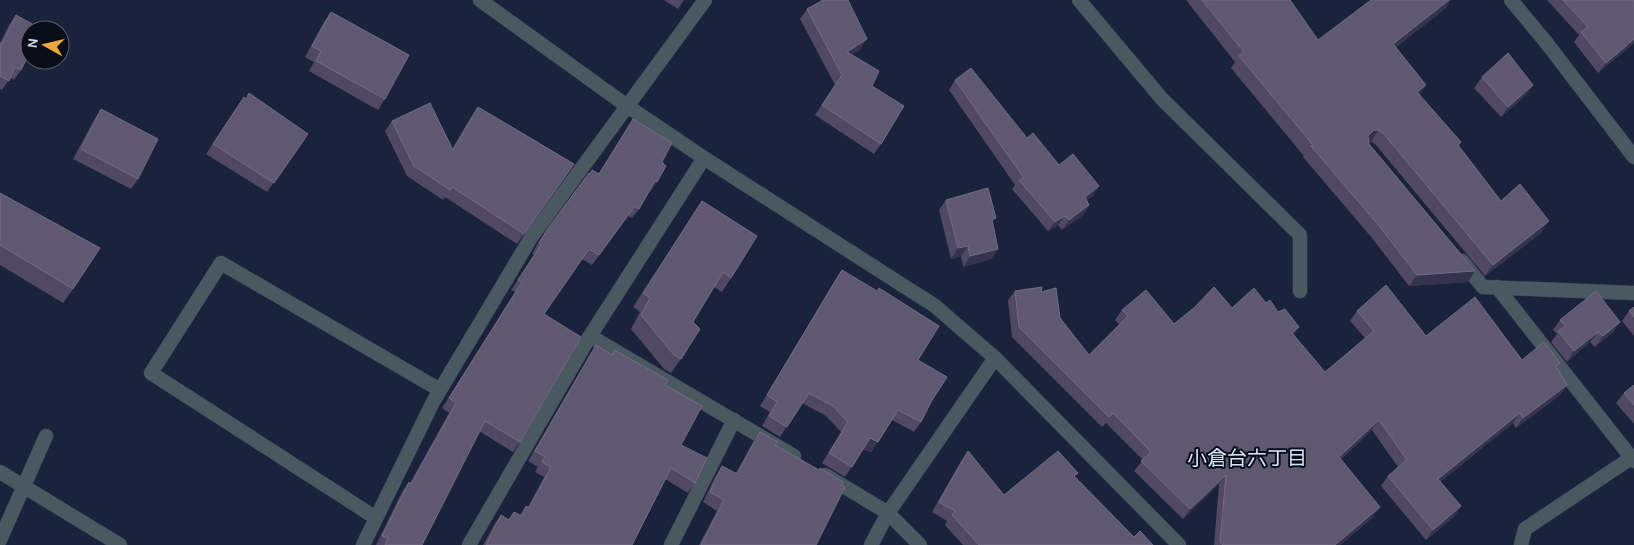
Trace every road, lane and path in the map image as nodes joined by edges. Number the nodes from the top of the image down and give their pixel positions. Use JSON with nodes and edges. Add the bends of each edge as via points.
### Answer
{"nodes":[{"id":1,"x":480,"y":0,"type":"edge"},
{"id":2,"x":706,"y":0,"type":"edge"},
{"id":3,"x":1080,"y":0,"type":"edge"},
{"id":4,"x":1511,"y":0,"type":"edge"},
{"id":5,"x":626,"y":106,"type":"junction"},
{"id":6,"x":1634,"y":157,"type":"edge"},
{"id":7,"x":704,"y":158,"type":"junction"},
{"id":8,"x":1451,"y":249,"type":"edge"},
{"id":9,"x":1497,"y":287,"type":"junction"},
{"id":10,"x":1300,"y":291,"type":"dead end"},
{"id":11,"x":1634,"y":293,"type":"edge"},
{"id":12,"x":590,"y":336,"type":"junction"},
{"id":13,"x":995,"y":358,"type":"junction"},
{"id":14,"x":440,"y":390,"type":"junction"},
{"id":15,"x":734,"y":420,"type":"junction"},
{"id":16,"x":46,"y":436,"type":"dead end"},
{"id":17,"x":1633,"y":460,"type":"edge"},
{"id":18,"x":0,"y":472,"type":"edge"},
{"id":19,"x":24,"y":486,"type":"junction"},
{"id":20,"x":888,"y":513,"type":"junction"},
{"id":21,"x":376,"y":518,"type":"junction"},
{"id":22,"x":0,"y":540,"type":"edge"},
{"id":23,"x":120,"y":545,"type":"edge"},
{"id":24,"x":363,"y":545,"type":"edge"},
{"id":25,"x":469,"y":545,"type":"edge"},
{"id":26,"x":671,"y":545,"type":"edge"},
{"id":27,"x":871,"y":545,"type":"edge"},
{"id":28,"x":920,"y":545,"type":"edge"},
{"id":29,"x":1179,"y":545,"type":"edge"},
{"id":30,"x":1521,"y":545,"type":"edge"}],
"edges":[{"from":1,"to":5,"type":"street"},
{"from":2,"to":5,"type":"street"},
{"from":3,"to":10,"type":"street","via":[[1162,99],[1300,235]]},
{"from":4,"to":6,"type":"street"},
{"from":5,"to":7,"type":"street"},
{"from":5,"to":14,"type":"street","via":[[532,236]]},
{"from":7,"to":12,"type":"street"},
{"from":7,"to":13,"type":"street","via":[[935,306]]},
{"from":8,"to":9,"type":"street","via":[[1483,287]]},
{"from":9,"to":11,"type":"street"},
{"from":9,"to":17,"type":"street"},
{"from":12,"to":15,"type":"street"},
{"from":12,"to":25,"type":"street"},
{"from":13,"to":20,"type":"street"},
{"from":13,"to":29,"type":"street"},
{"from":14,"to":21,"type":"street"},
{"from":14,"to":21,"type":"street","via":[[221,263],[151,373]]},
{"from":15,"to":20,"type":"street"},
{"from":15,"to":26,"type":"street"},
{"from":16,"to":19,"type":"street"},
{"from":17,"to":30,"type":"street","via":[[1525,529]]},
{"from":18,"to":19,"type":"street"},
{"from":19,"to":22,"type":"street"},
{"from":19,"to":23,"type":"street"},
{"from":20,"to":27,"type":"street"},
{"from":20,"to":28,"type":"street"},
{"from":21,"to":24,"type":"street"}]}
